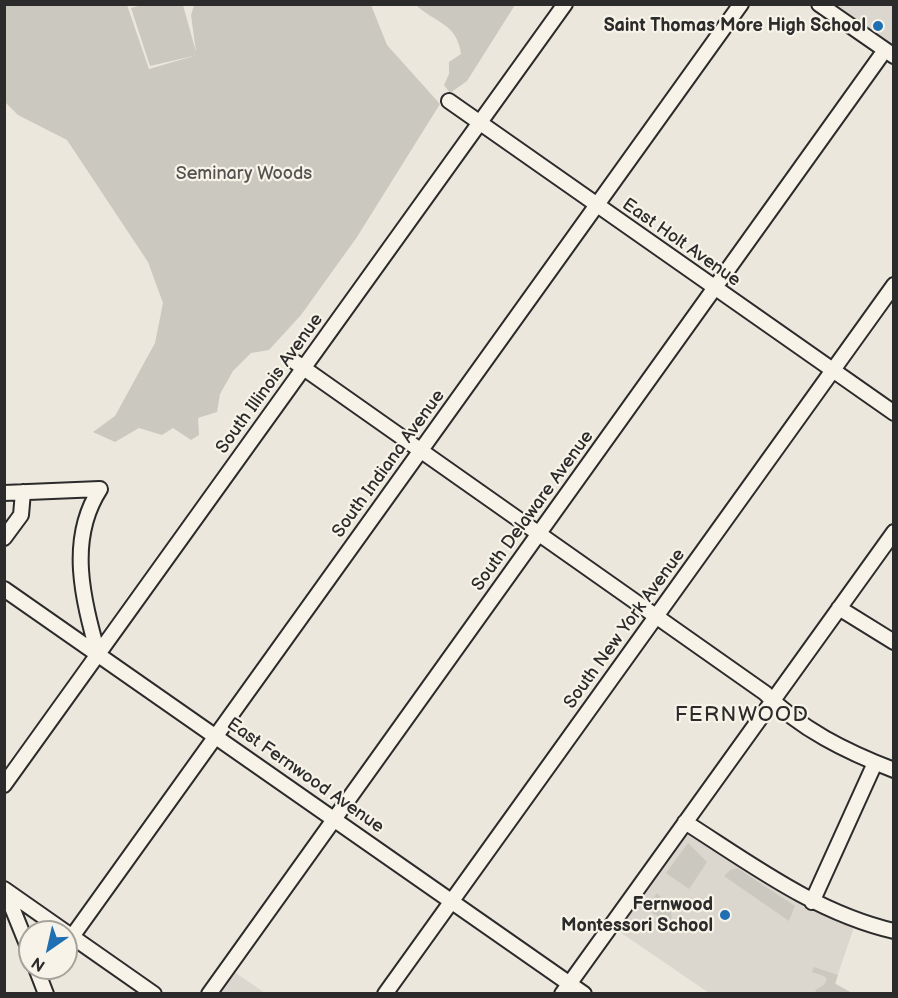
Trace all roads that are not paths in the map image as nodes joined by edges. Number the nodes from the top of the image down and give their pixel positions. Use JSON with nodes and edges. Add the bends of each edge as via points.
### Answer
{"nodes":[{"id":1,"x":565,"y":4,"type":"edge"},
{"id":2,"x":741,"y":4,"type":"edge"},
{"id":3,"x":819,"y":4,"type":"edge"},
{"id":4,"x":890,"y":53,"type":"edge"},
{"id":5,"x":449,"y":101,"type":"dead end"},
{"id":6,"x":480,"y":123,"type":"junction"},
{"id":7,"x":597,"y":206,"type":"junction"},
{"id":8,"x":894,"y":285,"type":"edge"},
{"id":9,"x":715,"y":288,"type":"junction"},
{"id":10,"x":299,"y":365,"type":"junction"},
{"id":11,"x":832,"y":370,"type":"junction"},
{"id":12,"x":894,"y":413,"type":"edge"},
{"id":13,"x":421,"y":451,"type":"junction"},
{"id":14,"x":23,"y":492,"type":"junction"},
{"id":15,"x":4,"y":493,"type":"edge"},
{"id":16,"x":894,"y":532,"type":"edge"},
{"id":17,"x":538,"y":534,"type":"junction"},
{"id":18,"x":4,"y":538,"type":"edge"},
{"id":19,"x":4,"y":589,"type":"edge"},
{"id":20,"x":839,"y":608,"type":"junction"},
{"id":21,"x":656,"y":616,"type":"junction"},
{"id":22,"x":894,"y":642,"type":"edge"},
{"id":23,"x":98,"y":654,"type":"junction"},
{"id":24,"x":772,"y":700,"type":"junction"},
{"id":25,"x":216,"y":736,"type":"junction"},
{"id":26,"x":875,"y":763,"type":"junction"},
{"id":27,"x":894,"y":770,"type":"edge"},
{"id":28,"x":4,"y":785,"type":"edge"},
{"id":29,"x":334,"y":819,"type":"junction"},
{"id":30,"x":685,"y":822,"type":"junction"},
{"id":31,"x":5,"y":889,"type":"edge"},
{"id":32,"x":452,"y":901,"type":"junction"},
{"id":33,"x":812,"y":902,"type":"junction"},
{"id":34,"x":43,"y":920,"type":"edge"},
{"id":35,"x":18,"y":922,"type":"edge"},
{"id":36,"x":78,"y":928,"type":"edge"},
{"id":37,"x":894,"y":931,"type":"edge"},
{"id":38,"x":78,"y":947,"type":"edge"},
{"id":39,"x":566,"y":988,"type":"edge"},
{"id":40,"x":154,"y":993,"type":"edge"},
{"id":41,"x":208,"y":993,"type":"edge"},
{"id":42,"x":385,"y":993,"type":"edge"},
{"id":43,"x":584,"y":993,"type":"edge"}],
"edges":[{"from":1,"to":6,"type":"street","name":"South Illinois Avenue"},
{"from":2,"to":7,"type":"street","name":"South Indiana Avenue"},
{"from":3,"to":4,"type":"street"},
{"from":4,"to":9,"type":"street","name":"South Delaware Avenue"},
{"from":5,"to":6,"type":"street","name":"East Holt Avenue"},
{"from":6,"to":7,"type":"street","name":"East Holt Avenue"},
{"from":6,"to":10,"type":"street","name":"South Illinois Avenue"},
{"from":7,"to":9,"type":"street","name":"East Holt Avenue"},
{"from":7,"to":13,"type":"street","name":"South Indiana Avenue"},
{"from":8,"to":11,"type":"street","name":"South New York Avenue"},
{"from":9,"to":11,"type":"street","name":"East Holt Avenue"},
{"from":9,"to":17,"type":"street","name":"South Delaware Avenue"},
{"from":10,"to":13,"type":"street"},
{"from":10,"to":23,"type":"street","name":"South Illinois Avenue"},
{"from":11,"to":12,"type":"street","name":"East Holt Avenue"},
{"from":11,"to":21,"type":"street","name":"South New York Avenue"},
{"from":13,"to":17,"type":"street"},
{"from":13,"to":25,"type":"street","name":"South Indiana Avenue"},
{"from":14,"to":15,"type":"street"},
{"from":14,"to":18,"type":"street","via":[[21,515]]},
{"from":14,"to":23,"type":"street","via":[[100,489],[83,524],[80,559],[84,599]]},
{"from":16,"to":20,"type":"street"},
{"from":17,"to":21,"type":"street"},
{"from":17,"to":29,"type":"street","name":"South Delaware Avenue"},
{"from":19,"to":23,"type":"street","name":"East Fernwood Avenue"},
{"from":20,"to":22,"type":"street"},
{"from":20,"to":24,"type":"street"},
{"from":21,"to":24,"type":"street"},
{"from":21,"to":32,"type":"street","name":"South New York Avenue"},
{"from":23,"to":25,"type":"street","name":"East Fernwood Avenue"},
{"from":23,"to":28,"type":"street","name":"South Illinois Avenue"},
{"from":24,"to":26,"type":"street","via":[[804,726]]},
{"from":24,"to":30,"type":"street"},
{"from":25,"to":29,"type":"street","name":"East Fernwood Avenue"},
{"from":25,"to":36,"type":"street","name":"South Indiana Avenue"},
{"from":26,"to":27,"type":"street"},
{"from":26,"to":33,"type":"street"},
{"from":29,"to":32,"type":"street","name":"East Fernwood Avenue"},
{"from":29,"to":41,"type":"street","name":"South Delaware Avenue"},
{"from":30,"to":33,"type":"street"},
{"from":30,"to":39,"type":"street"},
{"from":31,"to":34,"type":"street"},
{"from":31,"to":35,"type":"street"},
{"from":32,"to":39,"type":"street","name":"East Fernwood Avenue"},
{"from":32,"to":42,"type":"street","name":"South New York Avenue"},
{"from":33,"to":37,"type":"street"},
{"from":38,"to":40,"type":"street"},
{"from":39,"to":43,"type":"street","name":"East Fernwood Avenue"}]}
